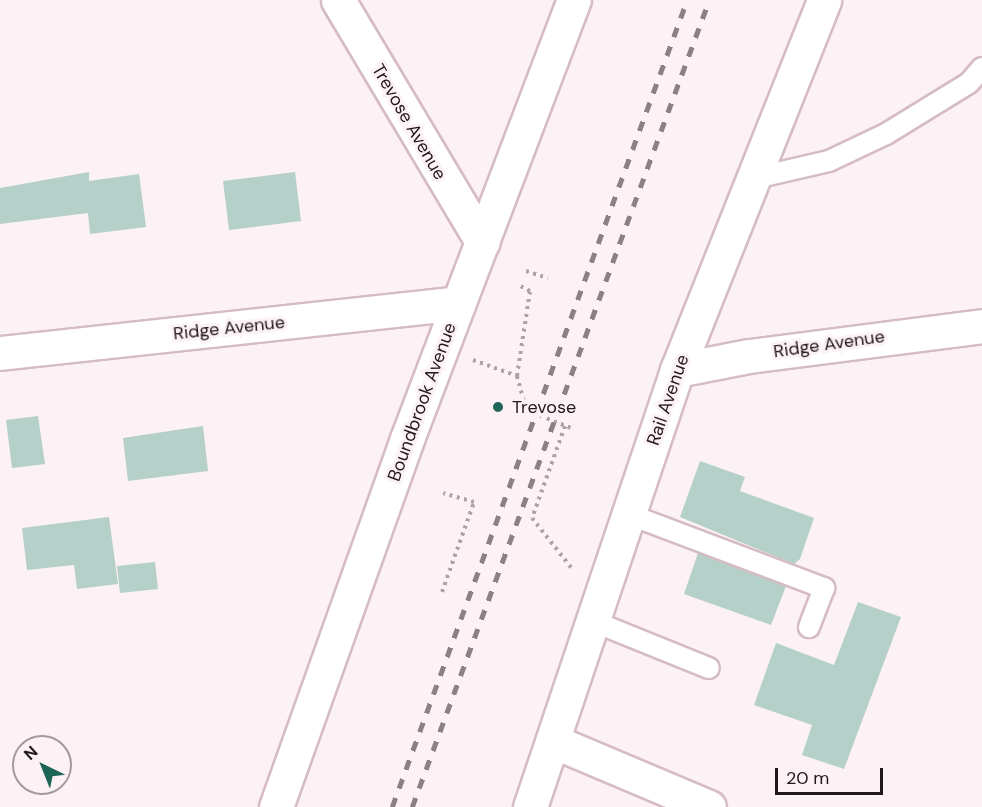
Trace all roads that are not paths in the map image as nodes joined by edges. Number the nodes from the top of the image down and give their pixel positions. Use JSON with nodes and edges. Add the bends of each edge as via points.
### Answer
{"nodes":[{"id":1,"x":338,"y":0,"type":"edge"},
{"id":2,"x":574,"y":0,"type":"edge"},
{"id":3,"x":824,"y":0,"type":"edge"},
{"id":4,"x":982,"y":68,"type":"edge"},
{"id":5,"x":751,"y":179,"type":"junction"},
{"id":6,"x":482,"y":242,"type":"junction"},
{"id":7,"x":458,"y":303,"type":"junction"},
{"id":8,"x":982,"y":326,"type":"edge"},
{"id":9,"x":0,"y":353,"type":"edge"},
{"id":10,"x":677,"y":370,"type":"junction"},
{"id":11,"x":628,"y":514,"type":"junction"},
{"id":12,"x":594,"y":610,"type":"junction"},
{"id":13,"x":809,"y":627,"type":"dead end"},
{"id":14,"x":709,"y":668,"type":"dead end"},
{"id":15,"x":555,"y":742,"type":"junction"},
{"id":16,"x":276,"y":807,"type":"edge"},
{"id":17,"x":530,"y":807,"type":"edge"},
{"id":18,"x":709,"y":807,"type":"edge"}],
"edges":[{"from":1,"to":6,"type":"street","name":"Trevose Avenue"},
{"from":2,"to":6,"type":"street","name":"Boundbrook Avenue"},
{"from":3,"to":5,"type":"street","name":"Rail Avenue"},
{"from":4,"to":5,"type":"lane","via":[[969,83],[885,134],[829,161]]},
{"from":5,"to":10,"type":"street","name":"Rail Avenue"},
{"from":6,"to":7,"type":"street","name":"Boundbrook Avenue"},
{"from":7,"to":9,"type":"street","name":"Ridge Avenue"},
{"from":7,"to":16,"type":"street","name":"Boundbrook Avenue"},
{"from":8,"to":10,"type":"street","name":"Ridge Avenue","via":[[749,356]]},
{"from":10,"to":11,"type":"street","name":"Rail Avenue"},
{"from":11,"to":12,"type":"street","name":"Rail Avenue"},
{"from":11,"to":13,"type":"lane","via":[[824,588]]},
{"from":12,"to":14,"type":"lane"},
{"from":12,"to":15,"type":"street","name":"Rail Avenue"},
{"from":15,"to":17,"type":"street","name":"Rail Avenue"},
{"from":15,"to":18,"type":"street"}]}
